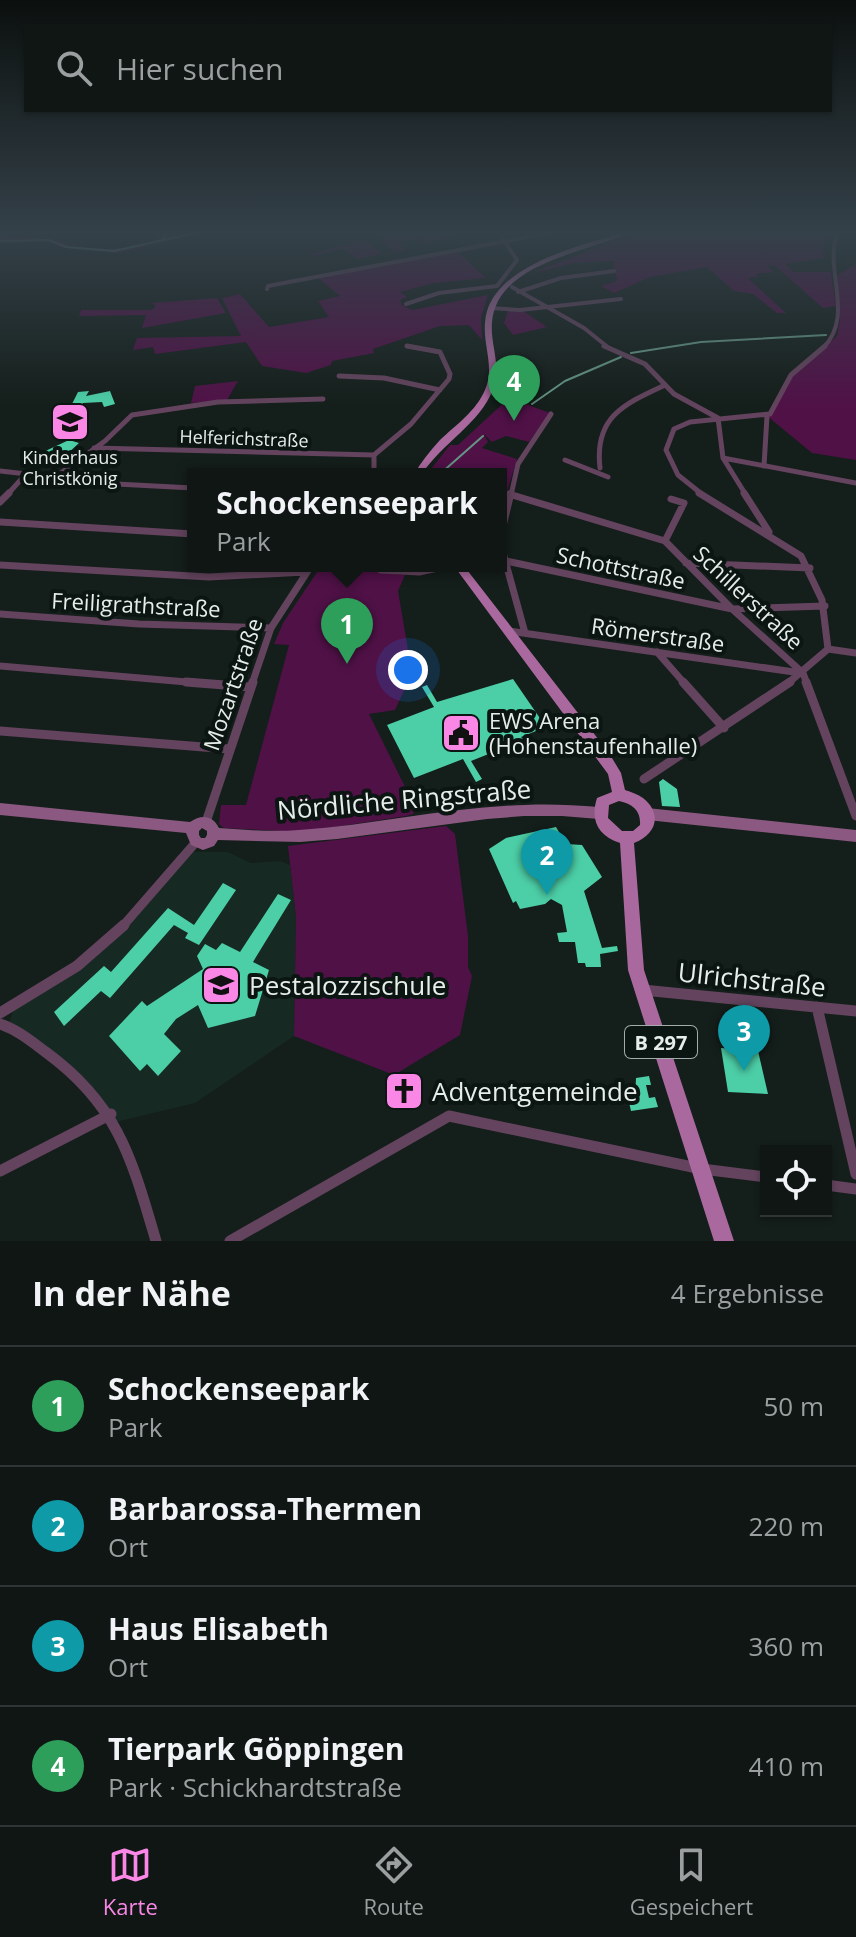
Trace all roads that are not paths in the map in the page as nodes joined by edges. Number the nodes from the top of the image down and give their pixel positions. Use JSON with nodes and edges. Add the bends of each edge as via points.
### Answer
{"nodes":[{"id":1,"x":451,"y":291,"type":"edge"},
{"id":2,"x":499,"y":291,"type":"edge"},
{"id":3,"x":521,"y":291,"type":"edge"},
{"id":4,"x":839,"y":291,"type":"edge"},
{"id":5,"x":518,"y":292,"type":"joint"},
{"id":6,"x":621,"y":299,"type":"dead end"},
{"id":7,"x":406,"y":304,"type":"dead end"},
{"id":8,"x":547,"y":307,"type":"junction"},
{"id":9,"x":490,"y":308,"type":"junction"},
{"id":10,"x":407,"y":346,"type":"dead end"},
{"id":11,"x":339,"y":376,"type":"dead end"},
{"id":12,"x":665,"y":385,"type":"junction"},
{"id":13,"x":440,"y":390,"type":"junction"},
{"id":14,"x":323,"y":399,"type":"dead end"},
{"id":15,"x":551,"y":414,"type":"dead end"},
{"id":16,"x":768,"y":415,"type":"junction"},
{"id":17,"x":718,"y":418,"type":"junction"},
{"id":18,"x":94,"y":448,"type":"junction"},
{"id":19,"x":374,"y":455,"type":"junction"},
{"id":20,"x":723,"y":458,"type":"junction"},
{"id":21,"x":565,"y":460,"type":"dead end"},
{"id":22,"x":764,"y":466,"type":"junction"},
{"id":23,"x":374,"y":468,"type":"edge"},
{"id":24,"x":422,"y":468,"type":"edge"},
{"id":25,"x":600,"y":468,"type":"dead end"},
{"id":26,"x":0,"y":471,"type":"edge"},
{"id":27,"x":25,"y":475,"type":"junction"},
{"id":28,"x":608,"y":477,"type":"dead end"},
{"id":29,"x":54,"y":478,"type":"junction"},
{"id":30,"x":856,"y":483,"type":"edge"},
{"id":31,"x":187,"y":488,"type":"edge"},
{"id":32,"x":509,"y":494,"type":"junction"},
{"id":33,"x":671,"y":499,"type":"dead end"},
{"id":34,"x":0,"y":502,"type":"edge"},
{"id":35,"x":507,"y":505,"type":"edge"},
{"id":36,"x":0,"y":522,"type":"edge"},
{"id":37,"x":187,"y":534,"type":"edge"},
{"id":38,"x":770,"y":534,"type":"junction"},
{"id":39,"x":665,"y":541,"type":"junction"},
{"id":40,"x":507,"y":561,"type":"edge"},
{"id":41,"x":686,"y":563,"type":"junction"},
{"id":42,"x":0,"y":565,"type":"edge"},
{"id":43,"x":507,"y":565,"type":"edge"},
{"id":44,"x":810,"y":568,"type":"junction"},
{"id":45,"x":271,"y":572,"type":"edge"},
{"id":46,"x":306,"y":572,"type":"edge"},
{"id":47,"x":464,"y":572,"type":"edge"},
{"id":48,"x":825,"y":606,"type":"junction"},
{"id":49,"x":732,"y":609,"type":"junction"},
{"id":50,"x":0,"y":614,"type":"edge"},
{"id":51,"x":271,"y":628,"type":"junction"},
{"id":52,"x":508,"y":631,"type":"junction"},
{"id":53,"x":525,"y":633,"type":"junction"},
{"id":54,"x":828,"y":649,"type":"junction"},
{"id":55,"x":657,"y":652,"type":"junction"},
{"id":56,"x":856,"y":653,"type":"edge"},
{"id":57,"x":0,"y":666,"type":"edge"},
{"id":58,"x":803,"y":673,"type":"junction"},
{"id":59,"x":250,"y":687,"type":"junction"},
{"id":60,"x":724,"y":728,"type":"junction"},
{"id":61,"x":0,"y":731,"type":"edge"},
{"id":62,"x":229,"y":749,"type":"junction"},
{"id":63,"x":644,"y":779,"type":"dead end"},
{"id":64,"x":619,"y":795,"type":"junction"},
{"id":65,"x":853,"y":795,"type":"edge"},
{"id":66,"x":0,"y":809,"type":"edge"},
{"id":67,"x":599,"y":813,"type":"junction"},
{"id":68,"x":647,"y":814,"type":"junction"},
{"id":69,"x":856,"y":816,"type":"edge"},
{"id":70,"x":210,"y":828,"type":"junction"},
{"id":71,"x":194,"y":835,"type":"junction"},
{"id":72,"x":856,"y":836,"type":"edge"},
{"id":73,"x":627,"y":838,"type":"junction"},
{"id":74,"x":643,"y":990,"type":"junction"},
{"id":75,"x":817,"y":1007,"type":"junction"},
{"id":76,"x":856,"y":1011,"type":"edge"},
{"id":77,"x":0,"y":1013,"type":"edge"},
{"id":78,"x":0,"y":1024,"type":"edge"},
{"id":79,"x":111,"y":1114,"type":"junction"},
{"id":80,"x":702,"y":1169,"type":"junction"},
{"id":81,"x":0,"y":1171,"type":"edge"},
{"id":82,"x":856,"y":1174,"type":"edge"},
{"id":83,"x":760,"y":1176,"type":"edge"},
{"id":84,"x":832,"y":1186,"type":"edge"},
{"id":85,"x":856,"y":1189,"type":"edge"},
{"id":86,"x":156,"y":1241,"type":"edge"},
{"id":87,"x":230,"y":1241,"type":"edge"},
{"id":88,"x":724,"y":1241,"type":"edge"}],
"edges":[{"from":1,"to":7,"type":"street"},
{"from":2,"to":9,"type":"main road"},
{"from":3,"to":5,"type":"street"},
{"from":4,"to":16,"type":"street","via":[[834,338],[791,376]]},
{"from":5,"to":8,"type":"street"},
{"from":6,"to":8,"type":"street"},
{"from":8,"to":9,"type":"street"},
{"from":8,"to":12,"type":"street","via":[[602,345],[645,364]]},
{"from":9,"to":24,"type":"main road","via":[[491,386],[474,413]]},
{"from":10,"to":13,"type":"street","via":[[441,353],[450,374]]},
{"from":11,"to":13,"type":"street","via":[[384,378]]},
{"from":12,"to":17,"type":"street"},
{"from":12,"to":25,"type":"street","via":[[608,420],[597,440]]},
{"from":13,"to":19,"type":"street"},
{"from":14,"to":18,"type":"street","via":[[218,402],[132,415]]},
{"from":15,"to":32,"type":"street","via":[[524,452]]},
{"from":16,"to":17,"type":"street"},
{"from":16,"to":22,"type":"street"},
{"from":17,"to":20,"type":"street"},
{"from":17,"to":38,"type":"street","via":[[674,429],[666,450],[672,464],[689,486]]},
{"from":18,"to":19,"type":"street","name":"Helferichstraße"},
{"from":18,"to":29,"type":"street"},
{"from":19,"to":23,"type":"street"},
{"from":20,"to":22,"type":"street"},
{"from":20,"to":38,"type":"street"},
{"from":21,"to":28,"type":"street"},
{"from":22,"to":30,"type":"street"},
{"from":26,"to":27,"type":"street"},
{"from":27,"to":29,"type":"street"},
{"from":27,"to":34,"type":"street"},
{"from":29,"to":31,"type":"street"},
{"from":32,"to":35,"type":"street"},
{"from":32,"to":39,"type":"street","name":"Schillerstraße"},
{"from":33,"to":39,"type":"street","name":"Schillerstraße","via":[[684,503]]},
{"from":36,"to":37,"type":"street"},
{"from":38,"to":44,"type":"street"},
{"from":39,"to":41,"type":"street","name":"Schillerstraße"},
{"from":40,"to":49,"type":"street","name":"Schottstraße"},
{"from":41,"to":44,"type":"street"},
{"from":41,"to":49,"type":"street","name":"Schillerstraße"},
{"from":42,"to":45,"type":"street","via":[[209,577]]},
{"from":43,"to":53,"type":"street"},
{"from":44,"to":48,"type":"street"},
{"from":46,"to":51,"type":"street","name":"Mozartstraße"},
{"from":47,"to":52,"type":"main road"},
{"from":48,"to":49,"type":"street","name":"Schottstraße"},
{"from":48,"to":54,"type":"street"},
{"from":49,"to":58,"type":"street","name":"Schillerstraße"},
{"from":50,"to":51,"type":"street","name":"Freiligrathstraße"},
{"from":51,"to":59,"type":"street","name":"Mozartstraße"},
{"from":52,"to":53,"type":"street","name":"Römerstraße"},
{"from":52,"to":64,"type":"main road","via":[[604,757]]},
{"from":53,"to":55,"type":"street","name":"Römerstraße"},
{"from":54,"to":56,"type":"street"},
{"from":54,"to":58,"type":"street"},
{"from":55,"to":58,"type":"street","name":"Römerstraße"},
{"from":55,"to":60,"type":"street"},
{"from":57,"to":59,"type":"street"},
{"from":58,"to":60,"type":"street"},
{"from":58,"to":65,"type":"street","name":"Schillerstraße"},
{"from":59,"to":62,"type":"street","name":"Mozartstraße"},
{"from":60,"to":63,"type":"street"},
{"from":61,"to":62,"type":"street"},
{"from":62,"to":70,"type":"street","name":"Mozartstraße"},
{"from":64,"to":67,"type":"main road","via":[[602,802]]},
{"from":64,"to":68,"type":"main road","via":[[633,798]]},
{"from":65,"to":69,"type":"street","name":"Schillerstraße"},
{"from":66,"to":71,"type":"street","name":"Nördliche Ringstraße"},
{"from":67,"to":70,"type":"street","name":"Nördliche Ringstraße","via":[[497,813],[300,836]]},
{"from":67,"to":73,"type":"main road","via":[[611,833]]},
{"from":68,"to":72,"type":"street"},
{"from":68,"to":73,"type":"main road","via":[[647,828]]},
{"from":70,"to":71,"type":"street","name":"Nördliche Ringstraße","via":[[206,842]]},
{"from":71,"to":77,"type":"street","via":[[120,930],[77,966]]},
{"from":73,"to":74,"type":"main road","number":"B 297","via":[[636,970]]},
{"from":74,"to":75,"type":"street","name":"Ulrichstraße"},
{"from":74,"to":80,"type":"main road","number":"B 297"},
{"from":75,"to":76,"type":"street","name":"Ulrichstraße"},
{"from":75,"to":82,"type":"street"},
{"from":78,"to":79,"type":"street","via":[[71,1068]]},
{"from":79,"to":81,"type":"street"},
{"from":79,"to":86,"type":"street","via":[[129,1148]]},
{"from":80,"to":83,"type":"street"},
{"from":80,"to":87,"type":"street","via":[[449,1116]]},
{"from":80,"to":88,"type":"main road","number":"B 297"},
{"from":84,"to":85,"type":"street"}]}
